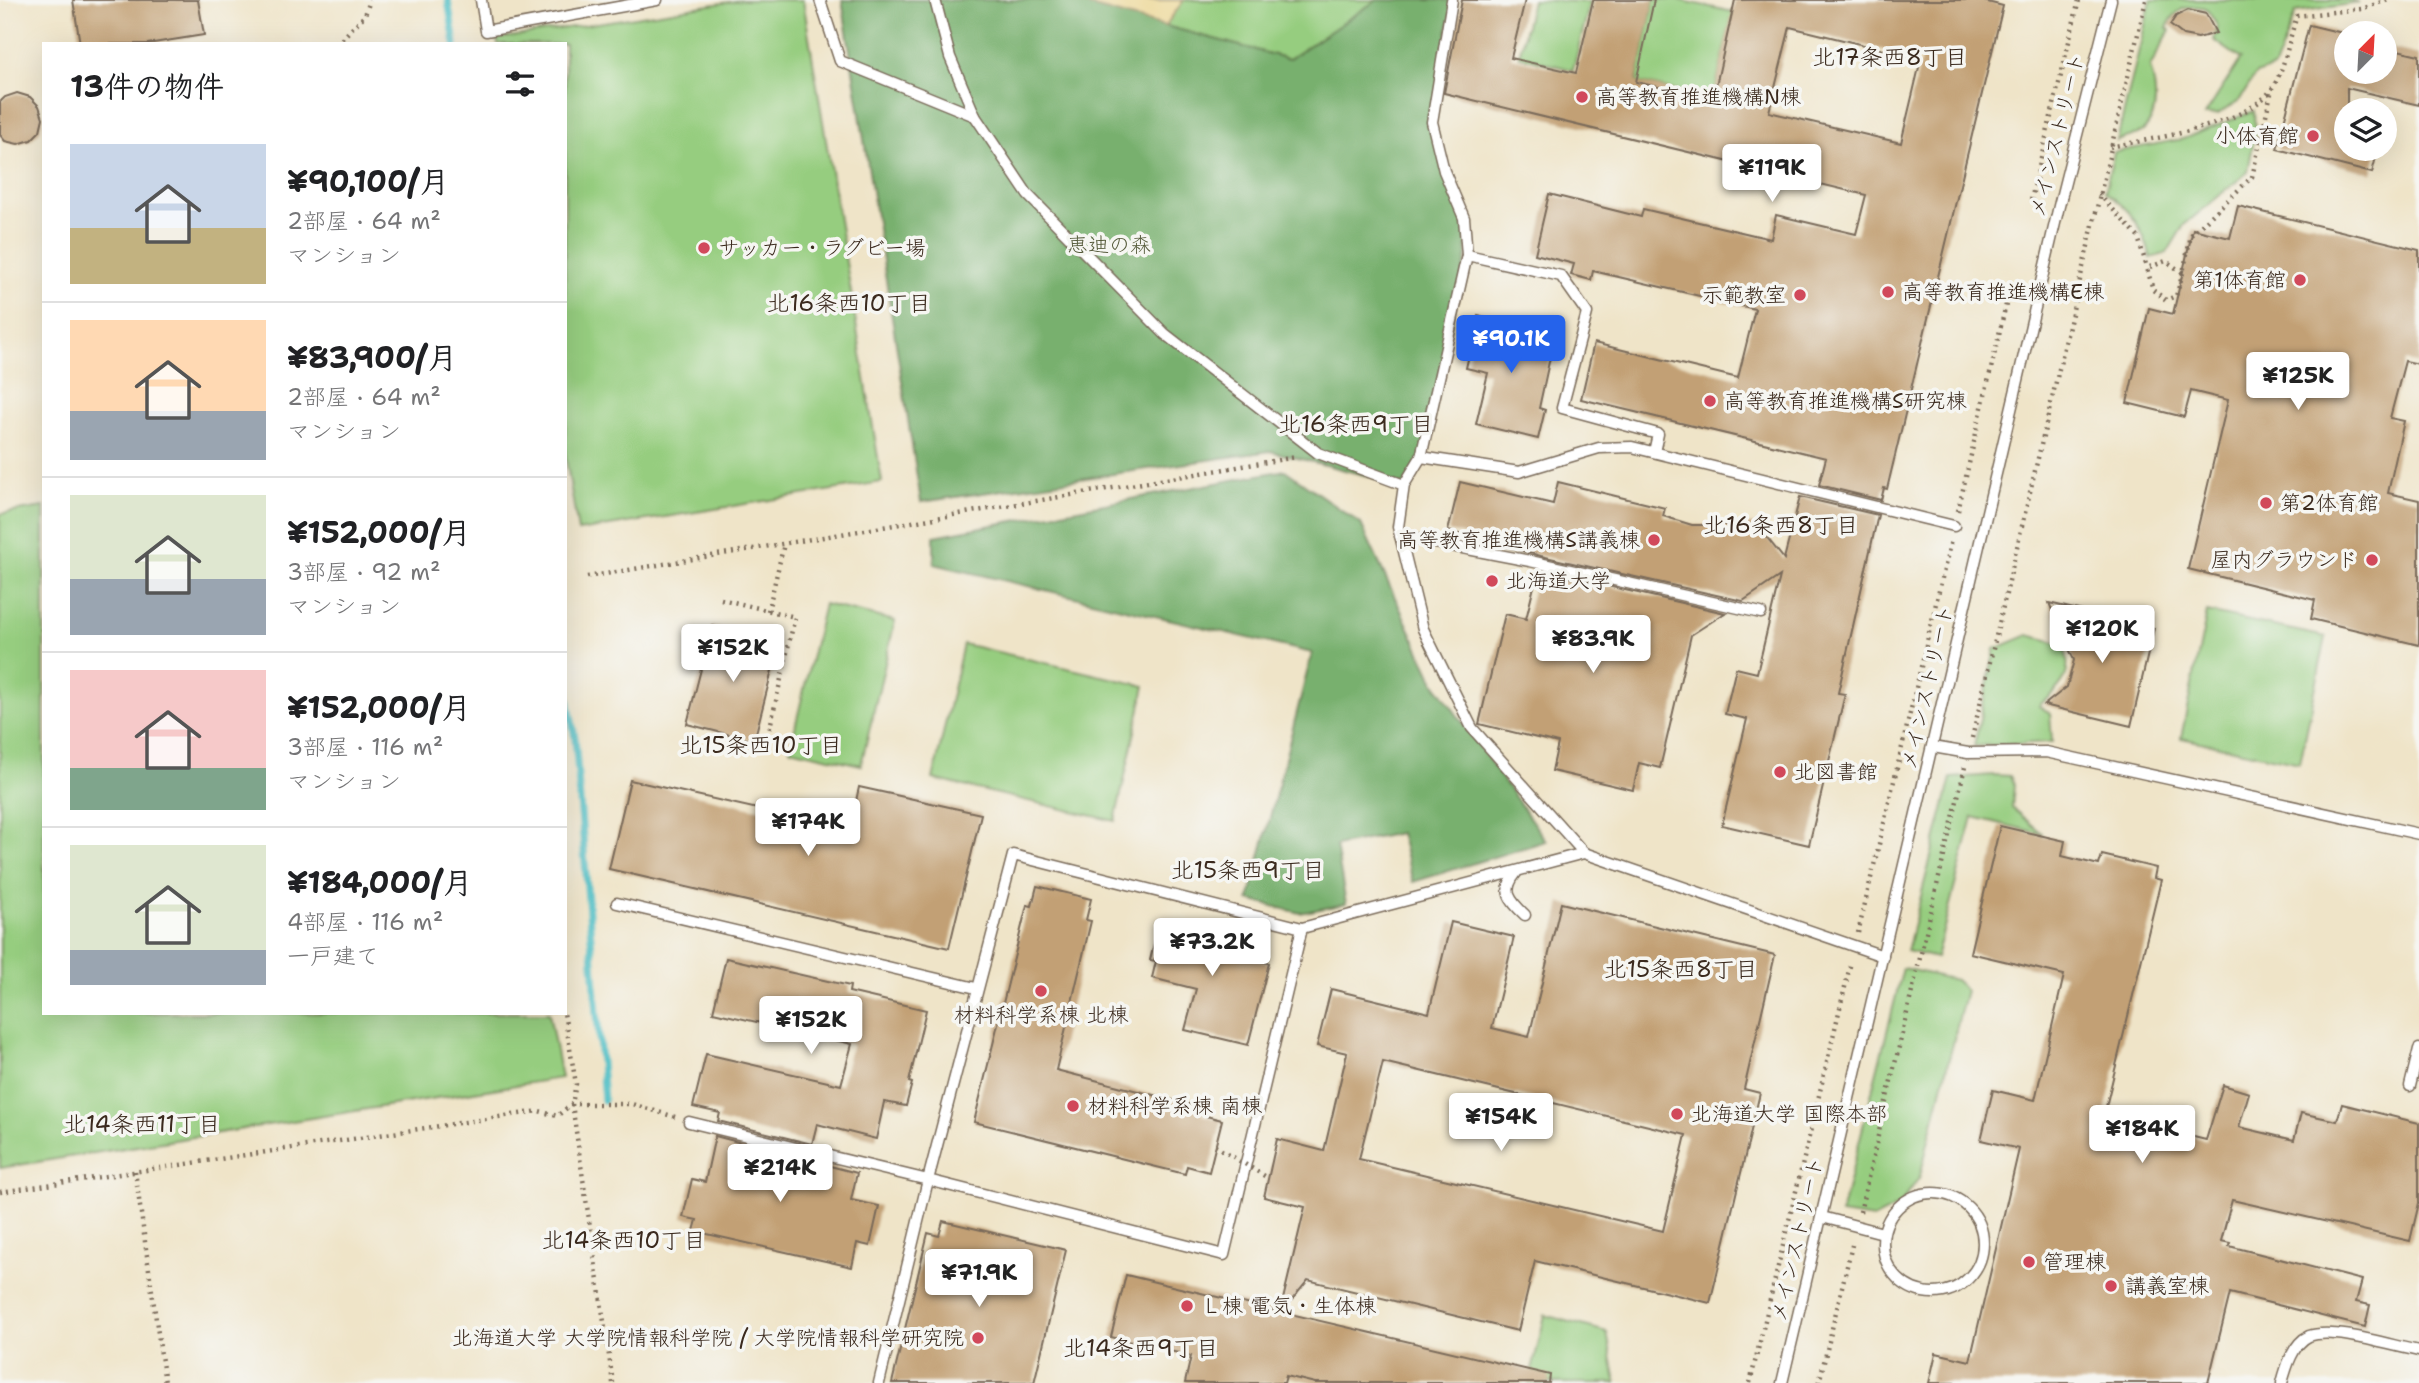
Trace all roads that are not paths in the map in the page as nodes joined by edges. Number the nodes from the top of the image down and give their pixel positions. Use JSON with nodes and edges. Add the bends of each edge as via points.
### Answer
{"nodes":[{"id":1,"x":481,"y":0,"type":"edge"},
{"id":2,"x":657,"y":0,"type":"edge"},
{"id":3,"x":820,"y":0,"type":"edge"},
{"id":4,"x":935,"y":0,"type":"edge"},
{"id":5,"x":1452,"y":0,"type":"edge"},
{"id":6,"x":2111,"y":0,"type":"edge"},
{"id":7,"x":975,"y":116,"type":"junction"},
{"id":8,"x":1467,"y":255,"type":"junction"},
{"id":9,"x":1654,"y":452,"type":"junction"},
{"id":10,"x":1421,"y":457,"type":"junction"},
{"id":11,"x":1404,"y":485,"type":"junction"},
{"id":12,"x":1954,"y":526,"type":"dead end"},
{"id":13,"x":1400,"y":536,"type":"junction"},
{"id":14,"x":1761,"y":613,"type":"dead end"},
{"id":15,"x":1933,"y":747,"type":"junction"},
{"id":16,"x":2419,"y":834,"type":"edge"},
{"id":17,"x":1584,"y":853,"type":"junction"},
{"id":18,"x":1516,"y":873,"type":"junction"},
{"id":19,"x":617,"y":903,"type":"dead end"},
{"id":20,"x":1525,"y":915,"type":"dead end"},
{"id":21,"x":1302,"y":928,"type":"junction"},
{"id":22,"x":1883,"y":956,"type":"junction"},
{"id":23,"x":976,"y":988,"type":"junction"},
{"id":24,"x":2419,"y":1049,"type":"edge"},
{"id":25,"x":2410,"y":1086,"type":"dead end"},
{"id":26,"x":690,"y":1122,"type":"road end"},
{"id":27,"x":928,"y":1180,"type":"junction"},
{"id":28,"x":1822,"y":1217,"type":"junction"},
{"id":29,"x":1883,"y":1233,"type":"junction"},
{"id":30,"x":2419,"y":1351,"type":"edge"},
{"id":31,"x":878,"y":1383,"type":"edge"},
{"id":32,"x":1782,"y":1383,"type":"edge"},
{"id":33,"x":2282,"y":1383,"type":"edge"}],
"edges":[{"from":1,"to":2,"type":"lane","via":[[486,31]]},
{"from":3,"to":7,"type":"lane","via":[[840,61]]},
{"from":4,"to":7,"type":"lane","via":[[950,57]]},
{"from":5,"to":8,"type":"lane","via":[[1432,122],[1444,171],[1464,218]]},
{"from":6,"to":15,"type":"lane","name":"メインストリート"},
{"from":7,"to":11,"type":"lane","via":[[1028,195],[1165,334],[1318,453]]},
{"from":8,"to":9,"type":"lane","via":[[1561,276],[1587,313],[1562,408],[1658,434]]},
{"from":8,"to":10,"type":"lane"},
{"from":9,"to":10,"type":"lane","via":[[1598,448],[1519,472]]},
{"from":9,"to":12,"type":"lane"},
{"from":10,"to":11,"type":"lane"},
{"from":11,"to":13,"type":"lane"},
{"from":13,"to":14,"type":"lane"},
{"from":13,"to":17,"type":"lane","via":[[1423,629],[1472,728]]},
{"from":15,"to":16,"type":"lane","via":[[1968,753],[2046,752]]},
{"from":15,"to":22,"type":"lane","name":"メインストリート"},
{"from":17,"to":18,"type":"lane"},
{"from":17,"to":22,"type":"lane"},
{"from":18,"to":20,"type":"lane","via":[[1507,894]]},
{"from":18,"to":21,"type":"lane"},
{"from":19,"to":23,"type":"lane"},
{"from":21,"to":23,"type":"lane","via":[[1013,855]]},
{"from":21,"to":27,"type":"lane","via":[[1224,1255]]},
{"from":22,"to":28,"type":"lane","name":"メインストリート"},
{"from":23,"to":27,"type":"lane"},
{"from":24,"to":25,"type":"lane"},
{"from":26,"to":27,"type":"lane"},
{"from":27,"to":31,"type":"lane"},
{"from":28,"to":29,"type":"lane"},
{"from":28,"to":32,"type":"lane","name":"メインストリート"},
{"from":29,"to":29,"type":"lane","via":[[1902,1204],[1934,1193],[1961,1202],[1971,1211],[1982,1237],[1982,1250],[1974,1270],[1959,1286],[1945,1292],[1917,1291],[1893,1274],[1883,1248]]},
{"from":30,"to":33,"type":"lane","via":[[2332,1334],[2308,1336],[2295,1350]]}]}
